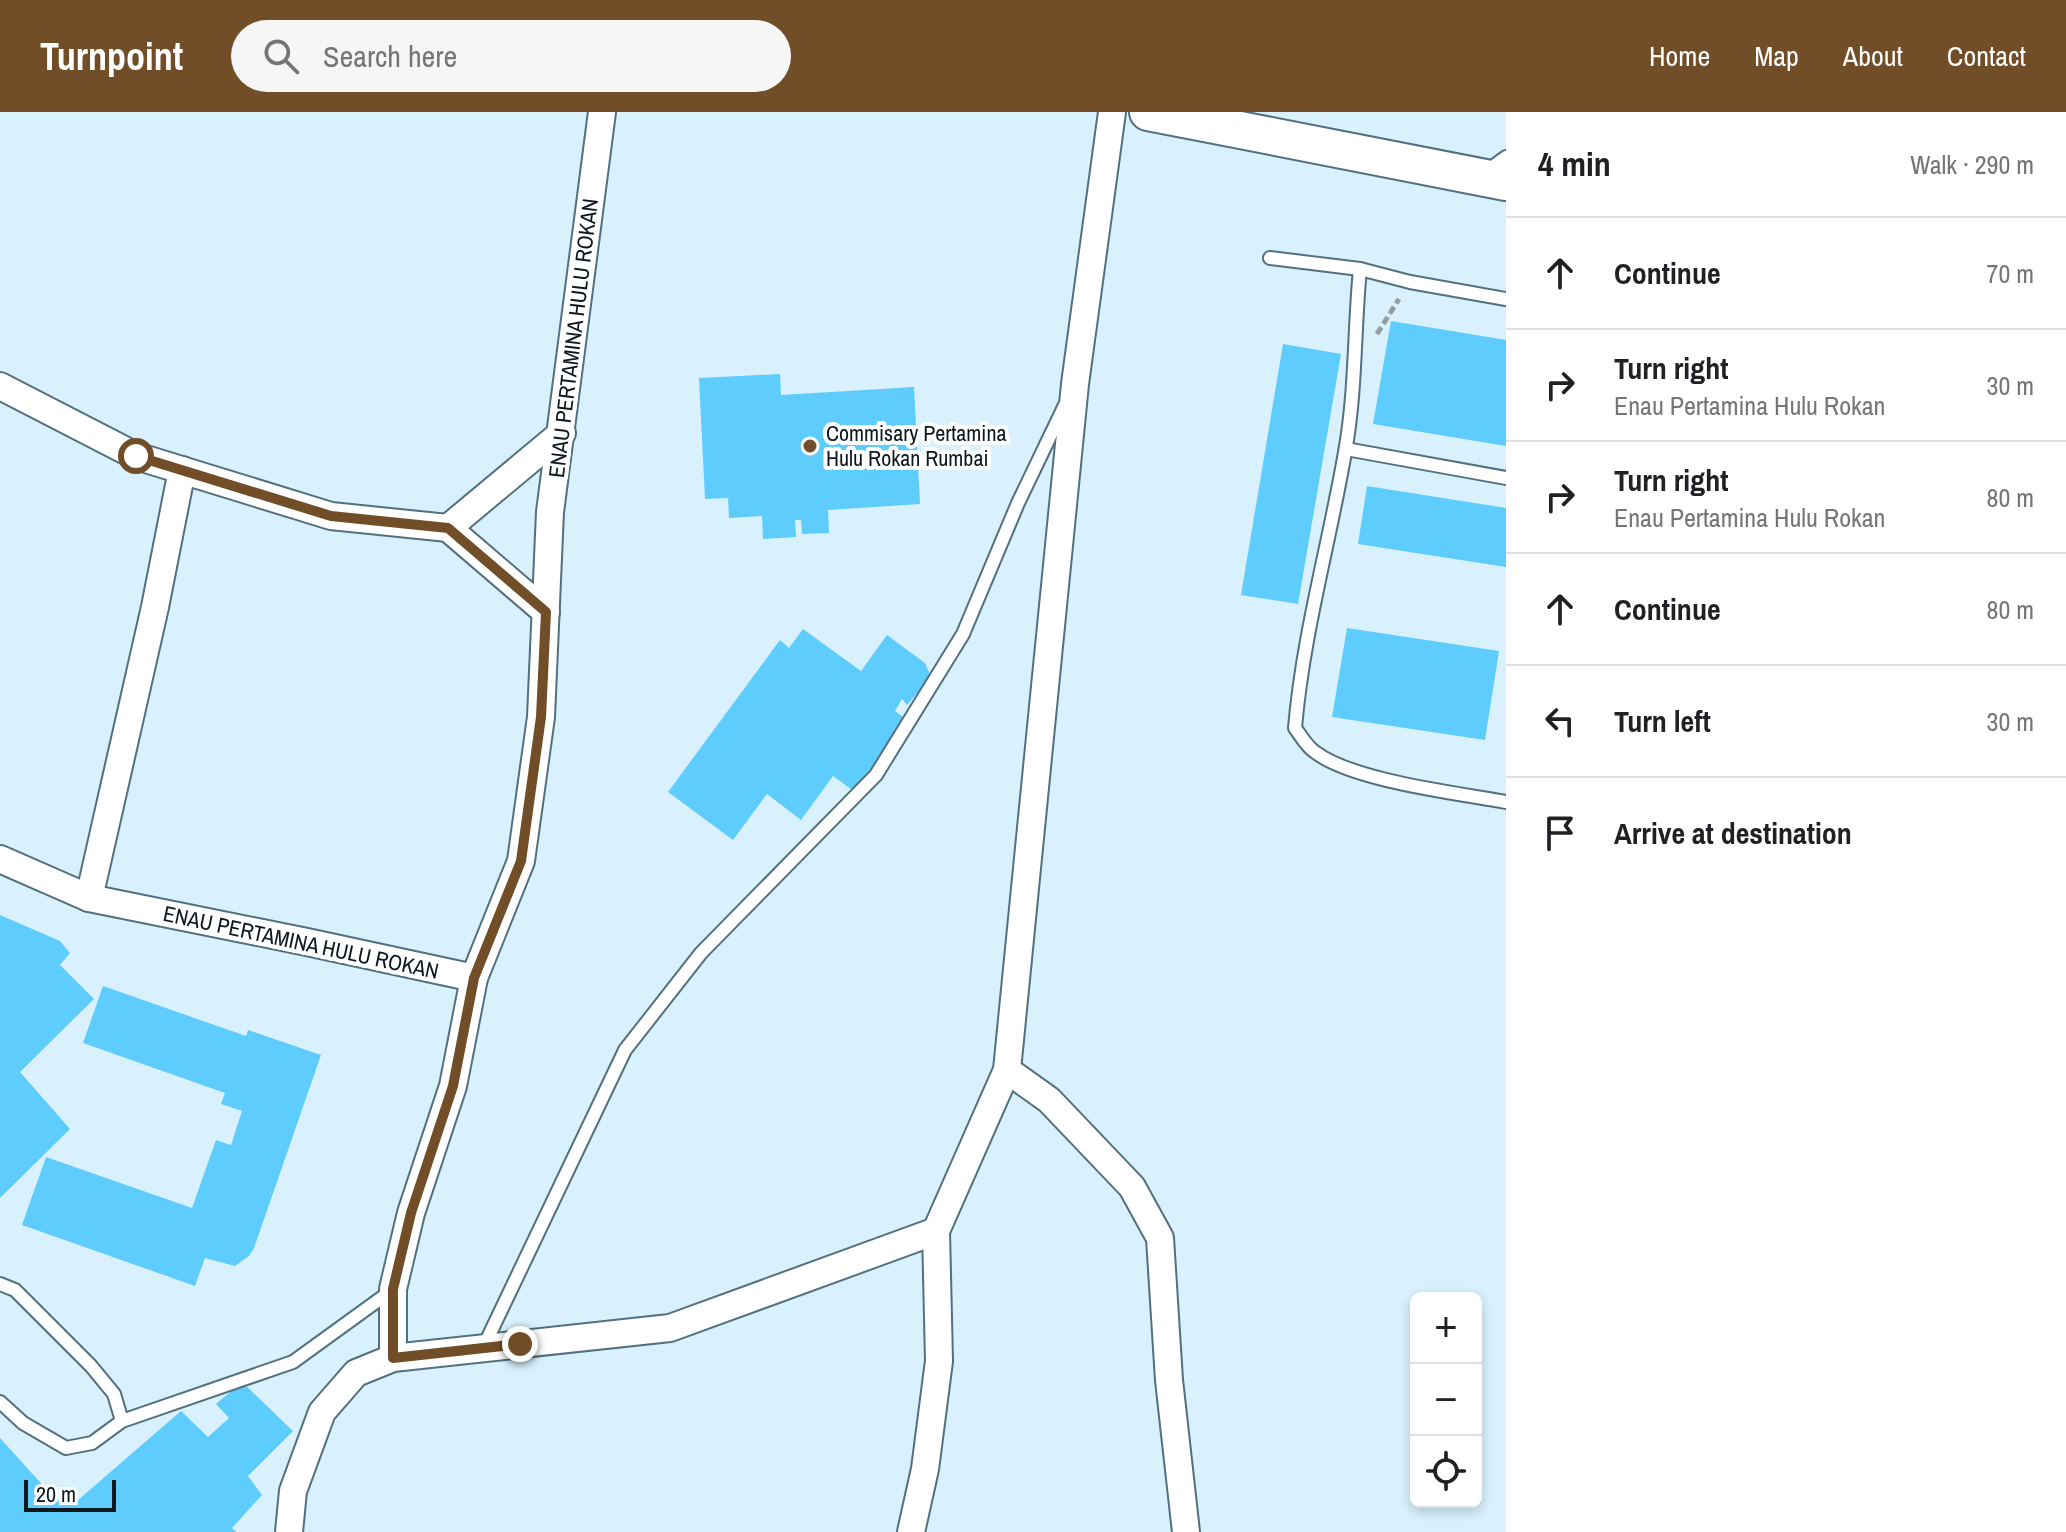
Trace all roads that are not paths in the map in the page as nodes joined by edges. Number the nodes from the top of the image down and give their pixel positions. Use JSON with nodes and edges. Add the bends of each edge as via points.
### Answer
{"nodes":[{"id":1,"x":602,"y":112,"type":"edge"},
{"id":2,"x":1112,"y":112,"type":"edge"},
{"id":3,"x":1148,"y":112,"type":"edge"},
{"id":4,"x":1497,"y":172,"type":"edge"},
{"id":5,"x":1270,"y":258,"type":"dead end"},
{"id":6,"x":1360,"y":269,"type":"junction"},
{"id":7,"x":1506,"y":299,"type":"edge"},
{"id":8,"x":1075,"y":384,"type":"junction"},
{"id":9,"x":0,"y":386,"type":"edge"},
{"id":10,"x":562,"y":433,"type":"junction"},
{"id":11,"x":1346,"y":449,"type":"junction"},
{"id":12,"x":182,"y":470,"type":"junction"},
{"id":13,"x":1506,"y":478,"type":"edge"},
{"id":14,"x":448,"y":528,"type":"junction"},
{"id":15,"x":546,"y":612,"type":"junction"},
{"id":16,"x":1506,"y":802,"type":"edge"},
{"id":17,"x":0,"y":859,"type":"edge"},
{"id":18,"x":89,"y":898,"type":"junction"},
{"id":19,"x":474,"y":978,"type":"junction"},
{"id":20,"x":1007,"y":1070,"type":"junction"},
{"id":21,"x":936,"y":1231,"type":"junction"},
{"id":22,"x":0,"y":1284,"type":"edge"},
{"id":23,"x":393,"y":1289,"type":"junction"},
{"id":24,"x":483,"y":1346,"type":"junction"},
{"id":25,"x":393,"y":1358,"type":"junction"},
{"id":26,"x":0,"y":1402,"type":"edge"},
{"id":27,"x":122,"y":1421,"type":"junction"},
{"id":28,"x":289,"y":1532,"type":"edge"},
{"id":29,"x":911,"y":1532,"type":"edge"},
{"id":30,"x":1186,"y":1532,"type":"edge"}],
"edges":[{"from":1,"to":10,"type":"street","name":"ENAU PERTAMINA HULU ROKAN"},
{"from":2,"to":8,"type":"street"},
{"from":3,"to":4,"type":"street"},
{"from":5,"to":6,"type":"lane"},
{"from":6,"to":7,"type":"lane"},
{"from":6,"to":11,"type":"lane"},
{"from":8,"to":20,"type":"street"},
{"from":8,"to":24,"type":"lane","via":[[963,634],[876,775],[701,953],[625,1050]]},
{"from":9,"to":12,"type":"street","via":[[136,456]]},
{"from":10,"to":14,"type":"street"},
{"from":10,"to":15,"type":"street","name":"ENAU PERTAMINA HULU ROKAN","via":[[550,512]]},
{"from":11,"to":13,"type":"lane"},
{"from":11,"to":16,"type":"lane","via":[[1300,670],[1295,728],[1313,751],[1337,765]]},
{"from":12,"to":14,"type":"street","via":[[331,516]]},
{"from":12,"to":18,"type":"street"},
{"from":14,"to":15,"type":"street"},
{"from":15,"to":19,"type":"street","name":"ENAU PERTAMINA HULU ROKAN","via":[[541,717],[521,861]]},
{"from":17,"to":18,"type":"street","name":"ENAU PERTAMINA HULU ROKAN"},
{"from":18,"to":19,"type":"street","name":"ENAU PERTAMINA HULU ROKAN"},
{"from":19,"to":23,"type":"street","via":[[453,1086],[411,1213]]},
{"from":20,"to":21,"type":"street"},
{"from":20,"to":30,"type":"street","via":[[1049,1100],[1132,1187],[1160,1238]]},
{"from":21,"to":24,"type":"street","via":[[670,1328]]},
{"from":21,"to":29,"type":"street","via":[[939,1361]]},
{"from":22,"to":27,"type":"lane","via":[[15,1290],[91,1366],[114,1394]]},
{"from":23,"to":25,"type":"street"},
{"from":23,"to":27,"type":"lane","via":[[293,1362]]},
{"from":24,"to":25,"type":"street"},
{"from":25,"to":28,"type":"street","via":[[356,1373],[322,1412],[293,1491]]},
{"from":26,"to":27,"type":"lane","via":[[23,1423],[66,1448],[92,1443]]}]}
